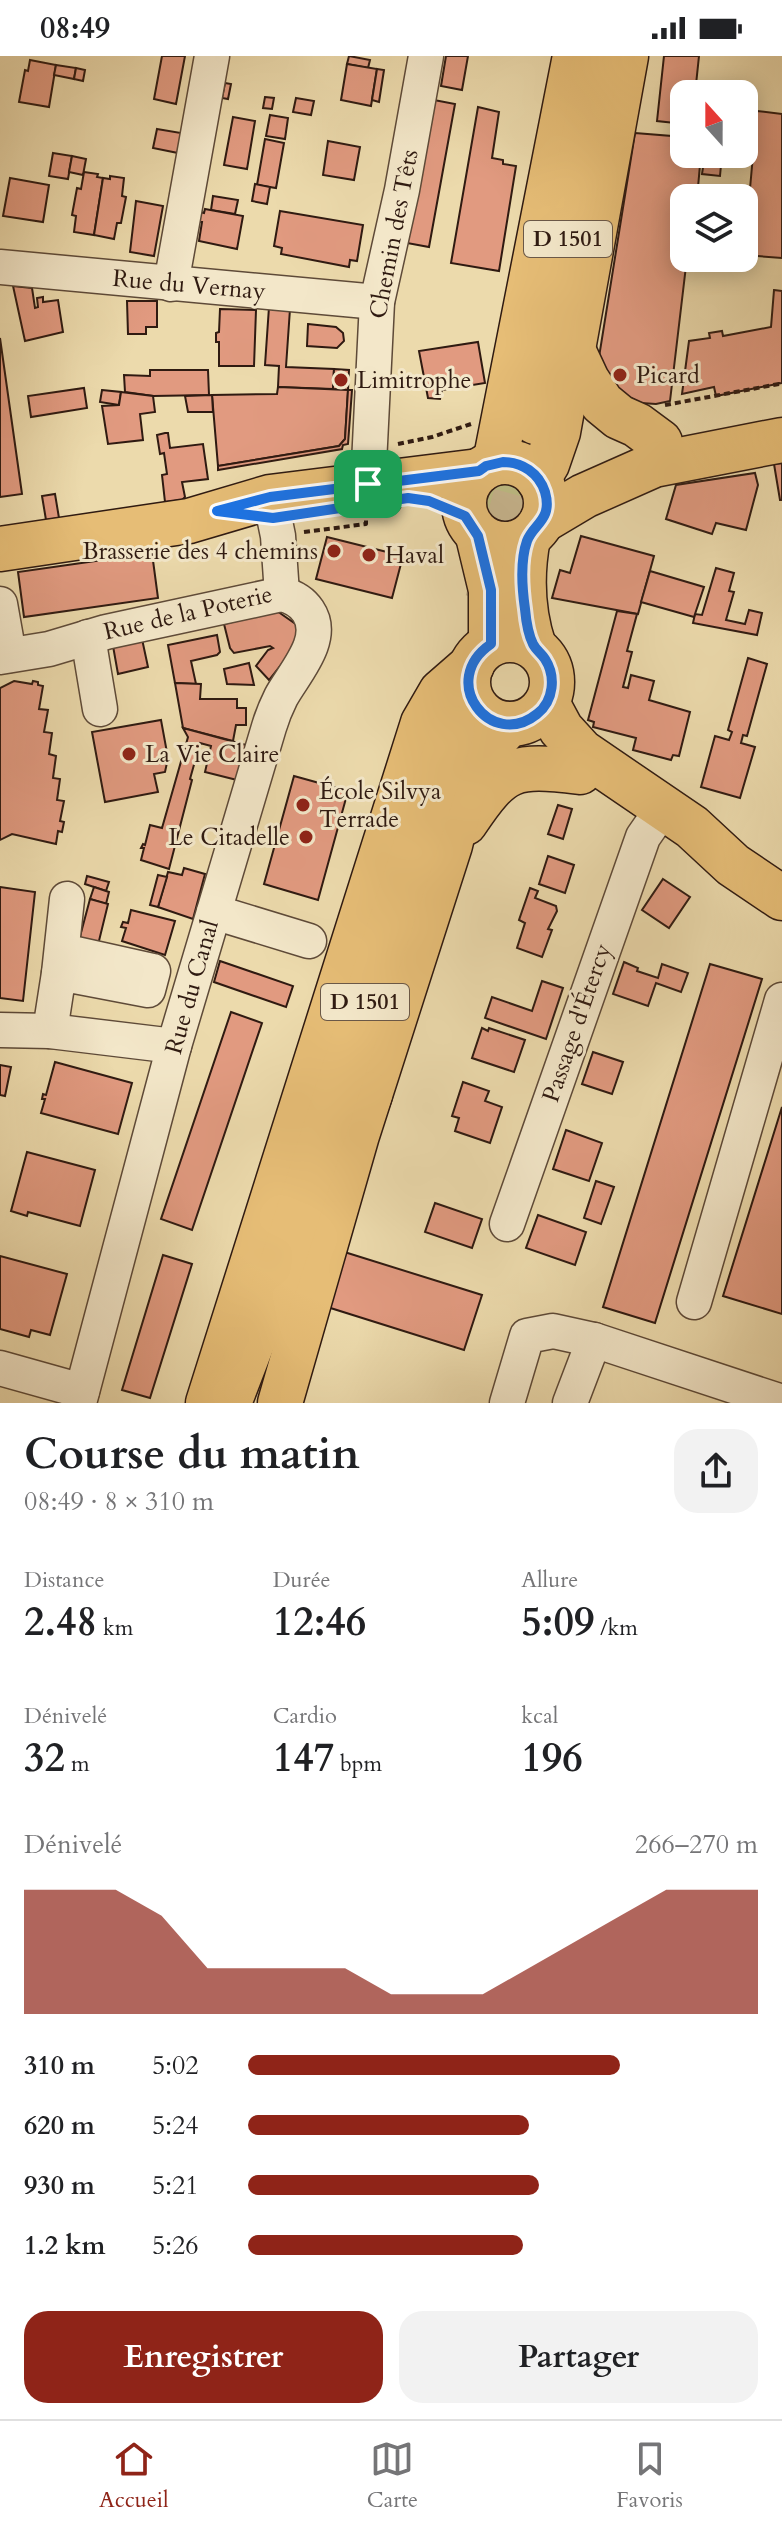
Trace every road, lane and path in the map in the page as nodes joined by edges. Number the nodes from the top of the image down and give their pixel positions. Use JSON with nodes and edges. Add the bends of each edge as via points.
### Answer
{"nodes":[{"id":1,"x":212,"y":56,"type":"edge"},
{"id":2,"x":426,"y":56,"type":"edge"},
{"id":3,"x":575,"y":56,"type":"edge"},
{"id":4,"x":598,"y":56,"type":"edge"},
{"id":5,"x":626,"y":56,"type":"edge"},
{"id":6,"x":0,"y":267,"type":"edge"},
{"id":7,"x":171,"y":284,"type":"junction"},
{"id":8,"x":377,"y":302,"type":"junction"},
{"id":9,"x":573,"y":350,"type":"junction"},
{"id":10,"x":782,"y":418,"type":"edge"},
{"id":11,"x":535,"y":422,"type":"tunnel mouth"},
{"id":12,"x":782,"y":440,"type":"edge"},
{"id":13,"x":660,"y":442,"type":"junction"},
{"id":14,"x":487,"y":467,"type":"junction"},
{"id":15,"x":378,"y":492,"type":"junction"},
{"id":16,"x":538,"y":506,"type":"junction"},
{"id":17,"x":272,"y":508,"type":"junction"},
{"id":18,"x":472,"y":526,"type":"junction"},
{"id":19,"x":0,"y":549,"type":"edge"},
{"id":20,"x":282,"y":594,"type":"junction"},
{"id":21,"x":0,"y":604,"type":"edge"},
{"id":22,"x":88,"y":637,"type":"junction"},
{"id":23,"x":534,"y":647,"type":"junction"},
{"id":24,"x":481,"y":655,"type":"junction"},
{"id":25,"x":5,"y":656,"type":"edge"},
{"id":26,"x":100,"y":709,"type":"dead end"},
{"id":27,"x":526,"y":716,"type":"junction"},
{"id":28,"x":453,"y":728,"type":"dead end"},
{"id":29,"x":580,"y":772,"type":"junction"},
{"id":30,"x":652,"y":824,"type":"junction"},
{"id":31,"x":450,"y":845,"type":"junction"},
{"id":32,"x":733,"y":865,"type":"junction"},
{"id":33,"x":782,"y":898,"type":"edge"},
{"id":34,"x":67,"y":899,"type":"dead end"},
{"id":35,"x":214,"y":912,"type":"junction"},
{"id":36,"x":309,"y":941,"type":"dead end"},
{"id":37,"x":782,"y":1000,"type":"edge"},
{"id":38,"x":0,"y":1030,"type":"edge"},
{"id":39,"x":50,"y":1031,"type":"junction"},
{"id":40,"x":174,"y":1046,"type":"junction"},
{"id":41,"x":370,"y":1094,"type":"junction"},
{"id":42,"x":507,"y":1224,"type":"dead end"},
{"id":43,"x":278,"y":1276,"type":"junction"},
{"id":44,"x":694,"y":1302,"type":"dead end"},
{"id":45,"x":594,"y":1340,"type":"junction"},
{"id":46,"x":0,"y":1368,"type":"edge"},
{"id":47,"x":688,"y":1388,"type":"edge"},
{"id":48,"x":80,"y":1397,"type":"edge"},
{"id":49,"x":782,"y":1402,"type":"edge"},
{"id":50,"x":208,"y":1403,"type":"edge"},
{"id":51,"x":229,"y":1403,"type":"edge"},
{"id":52,"x":254,"y":1403,"type":"edge"},
{"id":53,"x":280,"y":1403,"type":"edge"},
{"id":54,"x":507,"y":1403,"type":"edge"},
{"id":55,"x":570,"y":1403,"type":"edge"}],
"edges":[{"from":1,"to":7,"type":"street"},
{"from":2,"to":8,"type":"street","name":"Chemin des Têts"},
{"from":3,"to":14,"type":"main road"},
{"from":4,"to":11,"type":"main road","number":"D 1501"},
{"from":5,"to":9,"type":"main road"},
{"from":6,"to":7,"type":"street","name":"Rue du Vernay"},
{"from":7,"to":8,"type":"street","name":"Rue du Vernay"},
{"from":8,"to":15,"type":"street","name":"Chemin des Têts"},
{"from":9,"to":13,"type":"main road","via":[[602,403]]},
{"from":9,"to":16,"type":"main road"},
{"from":10,"to":13,"type":"main road"},
{"from":12,"to":16,"type":"main road","via":[[654,465],[584,496]]},
{"from":13,"to":16,"type":"main road","via":[[583,474]]},
{"from":14,"to":15,"type":"main road"},
{"from":14,"to":16,"type":"main road","via":[[519,464]]},
{"from":14,"to":18,"type":"main road","via":[[465,491]]},
{"from":15,"to":17,"type":"main road"},
{"from":15,"to":18,"type":"main road","via":[[426,500]]},
{"from":16,"to":18,"type":"main road","via":[[503,545]]},
{"from":16,"to":23,"type":"main road","via":[[523,588]]},
{"from":17,"to":19,"type":"main road","via":[[217,511],[189,521]]},
{"from":17,"to":20,"type":"street","name":"Rue de la Poterie"},
{"from":18,"to":24,"type":"main road","via":[[491,590]]},
{"from":20,"to":22,"type":"street","name":"Rue de la Poterie"},
{"from":20,"to":35,"type":"street","name":"Rue du Canal","via":[[307,610],[315,624],[313,641],[273,714]]},
{"from":21,"to":25,"type":"street"},
{"from":22,"to":25,"type":"street","name":"Rue de la Poterie"},
{"from":22,"to":26,"type":"street"},
{"from":23,"to":24,"type":"main road","via":[[514,641]]},
{"from":23,"to":27,"type":"main road","via":[[550,669],[552,687]]},
{"from":24,"to":27,"type":"main road","via":[[468,687],[473,701],[488,718]]},
{"from":24,"to":50,"type":"main road","via":[[441,692],[423,723]]},
{"from":27,"to":29,"type":"main road","via":[[549,748]]},
{"from":27,"to":31,"type":"main road","via":[[486,747],[472,768]]},
{"from":27,"to":32,"type":"main road","via":[[561,729],[582,752],[692,827]]},
{"from":28,"to":43,"type":"main road","number":"D 1501"},
{"from":29,"to":30,"type":"main road"},
{"from":29,"to":31,"type":"main road","via":[[532,767],[501,778]]},
{"from":30,"to":32,"type":"main road","via":[[682,845]]},
{"from":30,"to":42,"type":"street","name":"Passage d'Étercy","via":[[643,837]]},
{"from":31,"to":41,"type":"main road"},
{"from":32,"to":33,"type":"main road"},
{"from":34,"to":39,"type":"street","via":[[66,963]]},
{"from":35,"to":36,"type":"street"},
{"from":35,"to":40,"type":"street","name":"Rue du Canal"},
{"from":37,"to":44,"type":"street"},
{"from":38,"to":39,"type":"street"},
{"from":39,"to":40,"type":"street"},
{"from":40,"to":48,"type":"street","name":"Rue du Canal"},
{"from":41,"to":52,"type":"main road"},
{"from":41,"to":53,"type":"main road"},
{"from":43,"to":51,"type":"main road","number":"D 1501"},
{"from":43,"to":52,"type":"main road","number":"D 1501"},
{"from":45,"to":47,"type":"street"},
{"from":45,"to":54,"type":"street","via":[[553,1331],[527,1336]]},
{"from":45,"to":55,"type":"street"},
{"from":46,"to":48,"type":"street"},
{"from":47,"to":49,"type":"street"}]}
